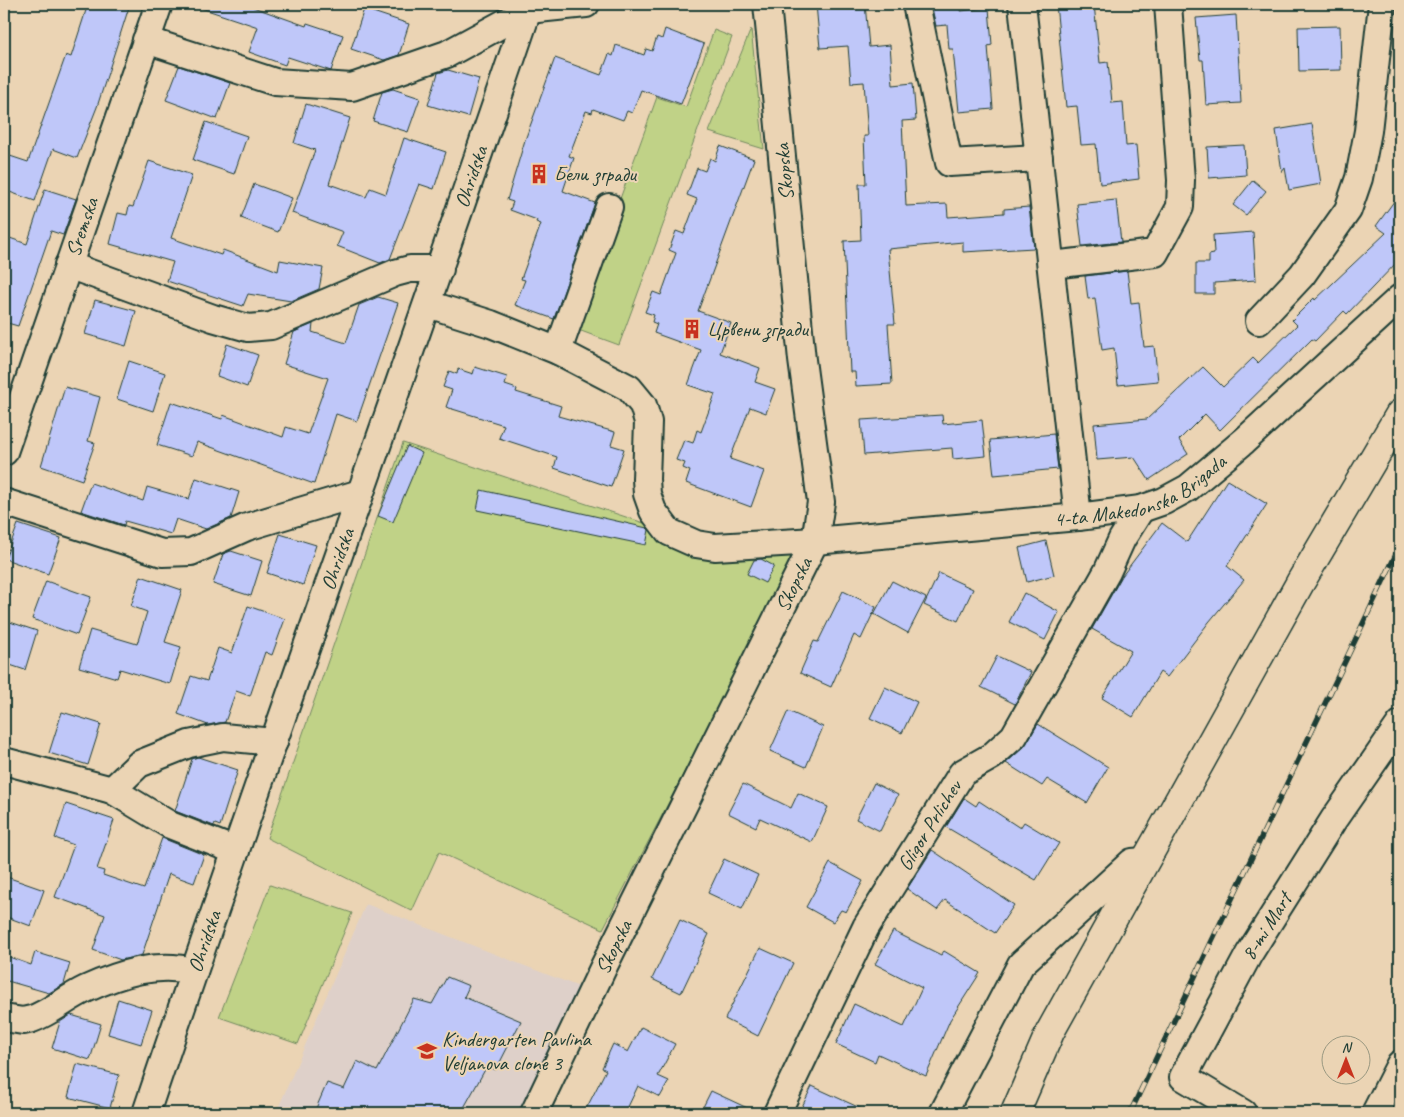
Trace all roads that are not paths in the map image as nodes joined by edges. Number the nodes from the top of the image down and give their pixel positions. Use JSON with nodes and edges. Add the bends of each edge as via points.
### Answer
{"nodes":[{"id":1,"x":159,"y":4,"type":"edge"},
{"id":2,"x":586,"y":4,"type":"edge"},
{"id":3,"x":768,"y":4,"type":"edge"},
{"id":4,"x":916,"y":4,"type":"edge"},
{"id":5,"x":1022,"y":4,"type":"edge"},
{"id":6,"x":1168,"y":4,"type":"edge"},
{"id":7,"x":1382,"y":4,"type":"edge"},
{"id":8,"x":528,"y":7,"type":"edge"},
{"id":9,"x":146,"y":40,"type":"junction"},
{"id":10,"x":1039,"y":158,"type":"junction"},
{"id":11,"x":609,"y":207,"type":"dead end"},
{"id":12,"x":68,"y":265,"type":"junction"},
{"id":13,"x":1052,"y":265,"type":"junction"},
{"id":14,"x":440,"y":270,"type":"junction"},
{"id":15,"x":1400,"y":298,"type":"edge"},
{"id":16,"x":428,"y":304,"type":"junction"},
{"id":17,"x":1259,"y":321,"type":"dead end"},
{"id":18,"x":558,"y":351,"type":"junction"},
{"id":19,"x":12,"y":396,"type":"edge"},
{"id":20,"x":1400,"y":414,"type":"edge"},
{"id":21,"x":4,"y":452,"type":"edge"},
{"id":22,"x":360,"y":493,"type":"junction"},
{"id":23,"x":4,"y":502,"type":"edge"},
{"id":24,"x":1141,"y":509,"type":"junction"},
{"id":25,"x":1078,"y":516,"type":"junction"},
{"id":26,"x":815,"y":541,"type":"junction"},
{"id":27,"x":1400,"y":724,"type":"edge"},
{"id":28,"x":274,"y":742,"type":"junction"},
{"id":29,"x":4,"y":760,"type":"edge"},
{"id":30,"x":112,"y":790,"type":"junction"},
{"id":31,"x":236,"y":851,"type":"junction"},
{"id":32,"x":1144,"y":862,"type":"junction"},
{"id":33,"x":194,"y":971,"type":"junction"},
{"id":34,"x":4,"y":1018,"type":"edge"},
{"id":35,"x":1400,"y":1064,"type":"edge"},
{"id":36,"x":146,"y":1113,"type":"edge"},
{"id":37,"x":534,"y":1113,"type":"edge"},
{"id":38,"x":777,"y":1113,"type":"edge"},
{"id":39,"x":943,"y":1113,"type":"edge"},
{"id":40,"x":1014,"y":1113,"type":"edge"},
{"id":41,"x":1243,"y":1113,"type":"edge"},
{"id":42,"x":1375,"y":1113,"type":"edge"}],
"edges":[{"from":1,"to":9,"type":"street","name":"Sremska"},
{"from":2,"to":8,"type":"street"},
{"from":3,"to":26,"type":"street","name":"Skopska","via":[[802,360],[820,495]]},
{"from":4,"to":10,"type":"street","via":[[949,163]]},
{"from":5,"to":10,"type":"street"},
{"from":6,"to":13,"type":"street","via":[[1181,180],[1180,207],[1155,253]]},
{"from":7,"to":17,"type":"street","via":[[1368,131],[1359,178],[1348,210],[1302,275]]},
{"from":8,"to":9,"type":"street","via":[[447,54],[352,87],[275,82]]},
{"from":8,"to":14,"type":"street","name":"Ohridska"},
{"from":9,"to":12,"type":"street","name":"Sremska"},
{"from":10,"to":13,"type":"street"},
{"from":11,"to":18,"type":"street"},
{"from":12,"to":14,"type":"street","via":[[248,328],[271,326],[395,273],[410,269]]},
{"from":12,"to":19,"type":"street","name":"Sremska"},
{"from":13,"to":25,"type":"street"},
{"from":14,"to":16,"type":"street","name":"Ohridska"},
{"from":15,"to":24,"type":"street","name":"4-ta Makedonska Brigada","via":[[1312,381],[1188,488]]},
{"from":16,"to":18,"type":"street","name":"4-ta Makedonska Brigada"},
{"from":16,"to":22,"type":"street","name":"Ohridska"},
{"from":18,"to":26,"type":"street","name":"4-ta Makedonska Brigada","via":[[629,388],[643,405],[648,422],[647,494],[653,511],[669,532],[696,544],[715,547]]},
{"from":19,"to":21,"type":"street","name":"Sremska"},
{"from":20,"to":32,"type":"street","via":[[1300,582]]},
{"from":22,"to":23,"type":"street","via":[[247,527],[190,552],[162,553]]},
{"from":22,"to":28,"type":"street","name":"Ohridska"},
{"from":24,"to":25,"type":"street","name":"4-ta Makedonska Brigada"},
{"from":24,"to":38,"type":"street","name":"Gligor Prlichev","via":[[1014,736],[992,756],[962,773],[866,927]]},
{"from":25,"to":26,"type":"street","name":"4-ta Makedonska Brigada"},
{"from":26,"to":37,"type":"street","name":"Skopska"},
{"from":27,"to":41,"type":"street","name":"8-mi Mart","via":[[1334,819],[1249,954],[1184,1078]]},
{"from":28,"to":30,"type":"street","via":[[224,737],[189,744],[139,764]]},
{"from":28,"to":31,"type":"street","name":"Ohridska"},
{"from":29,"to":30,"type":"street"},
{"from":30,"to":31,"type":"street","via":[[170,825]]},
{"from":31,"to":33,"type":"street","name":"Ohridska"},
{"from":32,"to":39,"type":"street","via":[[1132,862],[1021,964]]},
{"from":32,"to":40,"type":"street","via":[[1050,1032]]},
{"from":33,"to":34,"type":"street","via":[[149,967],[87,989],[32,1019]]},
{"from":33,"to":36,"type":"street","name":"Ohridska"},
{"from":35,"to":42,"type":"street"}]}
